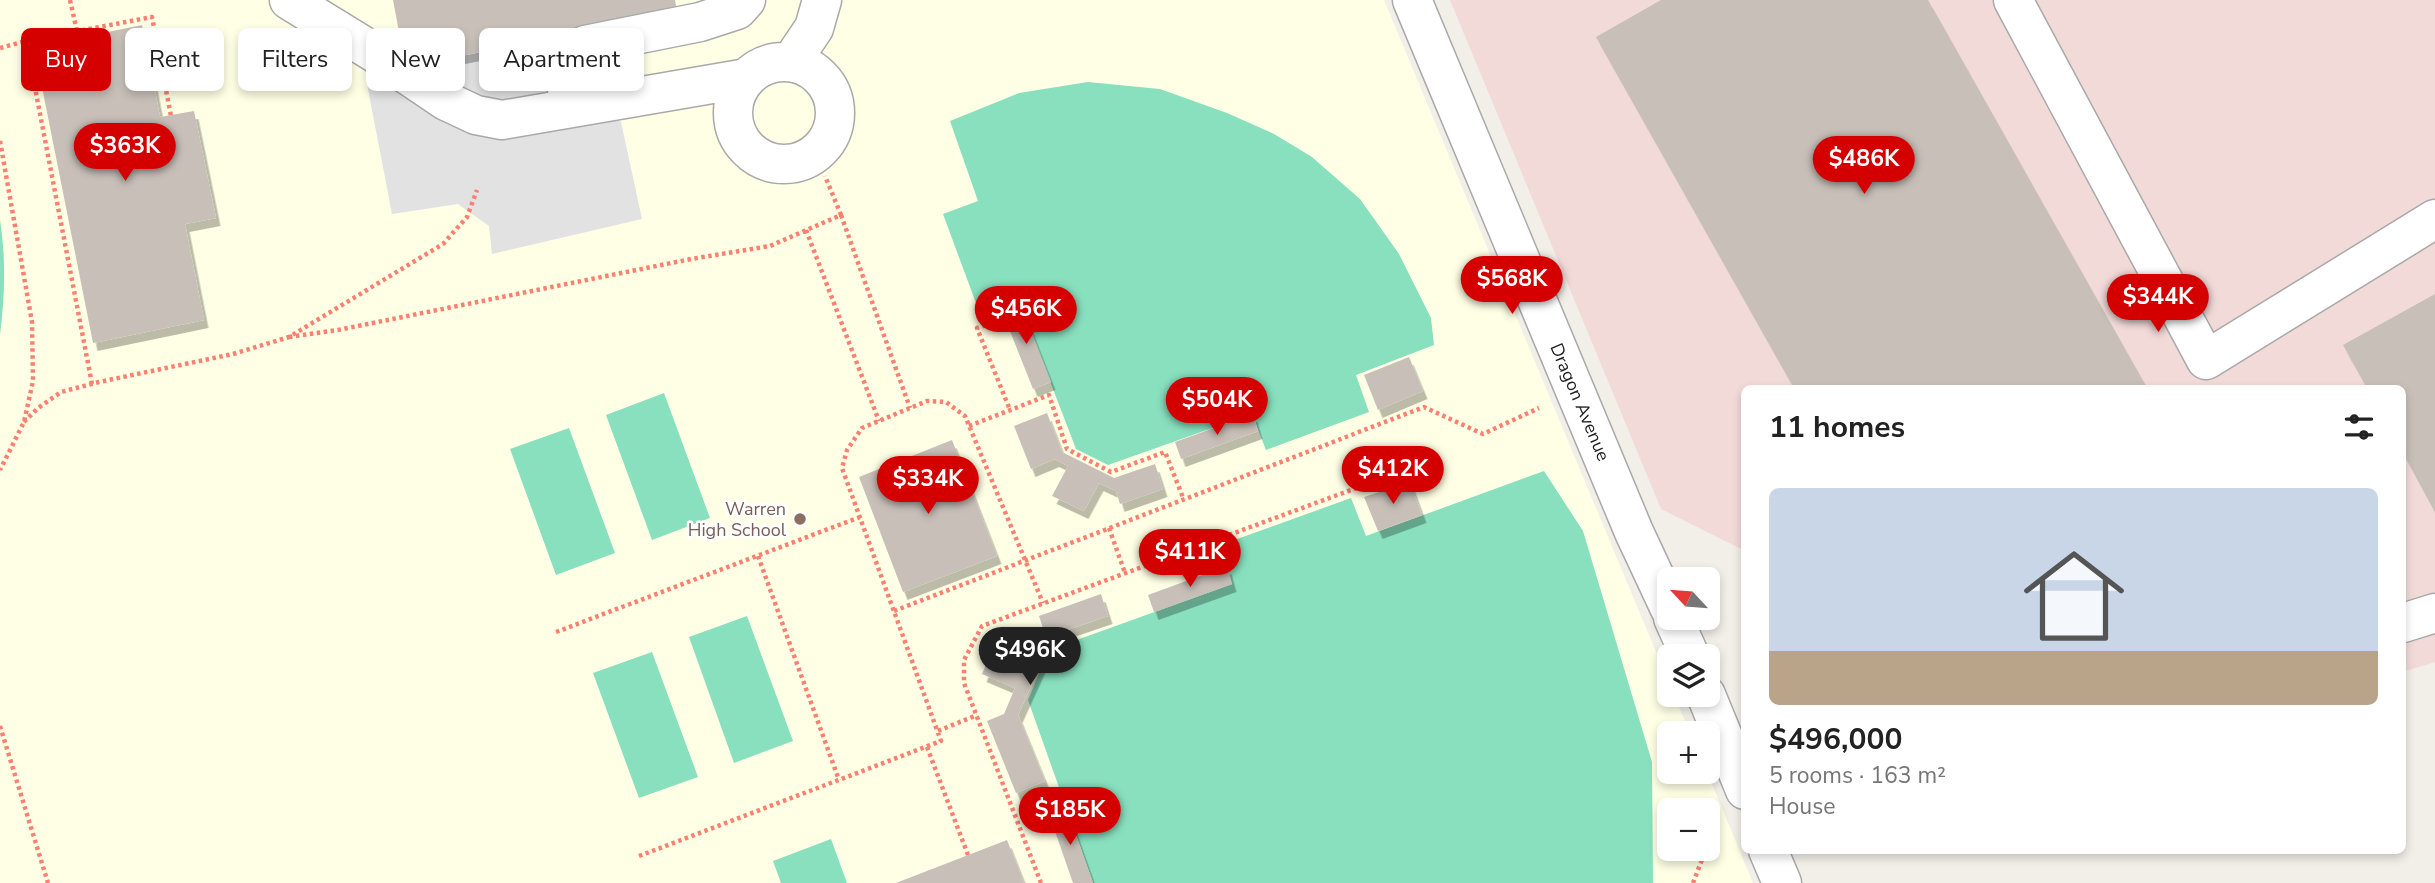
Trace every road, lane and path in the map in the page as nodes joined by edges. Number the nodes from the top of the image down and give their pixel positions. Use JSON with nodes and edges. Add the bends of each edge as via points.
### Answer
{"nodes":[{"id":1,"x":70,"y":0,"type":"edge"},
{"id":2,"x":289,"y":0,"type":"edge"},
{"id":3,"x":747,"y":0,"type":"edge"},
{"id":4,"x":822,"y":0,"type":"edge"},
{"id":5,"x":1412,"y":0,"type":"edge"},
{"id":6,"x":2013,"y":0,"type":"edge"},
{"id":7,"x":75,"y":28,"type":"edge"},
{"id":8,"x":92,"y":28,"type":"edge"},
{"id":9,"x":21,"y":42,"type":"edge"},
{"id":10,"x":0,"y":48,"type":"edge"},
{"id":11,"x":791,"y":62,"type":"junction"},
{"id":12,"x":747,"y":78,"type":"junction"},
{"id":13,"x":36,"y":91,"type":"edge"},
{"id":14,"x":570,"y":108,"type":"junction"},
{"id":15,"x":172,"y":116,"type":"dead end"},
{"id":16,"x":0,"y":141,"type":"edge"},
{"id":17,"x":825,"y":176,"type":"dead end"},
{"id":18,"x":477,"y":190,"type":"dead end"},
{"id":19,"x":841,"y":215,"type":"junction"},
{"id":20,"x":2435,"y":219,"type":"edge"},
{"id":21,"x":806,"y":230,"type":"junction"},
{"id":22,"x":999,"y":321,"type":"dead end"},
{"id":23,"x":289,"y":337,"type":"junction"},
{"id":24,"x":2214,"y":374,"type":"edge"},
{"id":25,"x":92,"y":384,"type":"junction"},
{"id":26,"x":910,"y":408,"type":"junction"},
{"id":27,"x":1539,"y":408,"type":"dead end"},
{"id":28,"x":1010,"y":410,"type":"junction"},
{"id":29,"x":879,"y":421,"type":"junction"},
{"id":30,"x":24,"y":422,"type":"junction"},
{"id":31,"x":969,"y":426,"type":"junction"},
{"id":32,"x":1416,"y":466,"type":"dead end"},
{"id":33,"x":0,"y":470,"type":"edge"},
{"id":34,"x":1184,"y":499,"type":"junction"},
{"id":35,"x":860,"y":517,"type":"junction"},
{"id":36,"x":1109,"y":528,"type":"junction"},
{"id":37,"x":758,"y":556,"type":"junction"},
{"id":38,"x":1026,"y":561,"type":"junction"},
{"id":39,"x":1125,"y":573,"type":"junction"},
{"id":40,"x":1657,"y":581,"type":"edge"},
{"id":41,"x":1043,"y":603,"type":"junction"},
{"id":42,"x":894,"y":611,"type":"junction"},
{"id":43,"x":2435,"y":613,"type":"edge"},
{"id":44,"x":2406,"y":621,"type":"edge"},
{"id":45,"x":556,"y":632,"type":"dead end"},
{"id":46,"x":1711,"y":707,"type":"edge"},
{"id":47,"x":977,"y":715,"type":"junction"},
{"id":48,"x":0,"y":726,"type":"edge"},
{"id":49,"x":938,"y":731,"type":"junction"},
{"id":50,"x":927,"y":747,"type":"junction"},
{"id":51,"x":839,"y":780,"type":"junction"},
{"id":52,"x":1741,"y":781,"type":"edge"},
{"id":53,"x":1770,"y":854,"type":"edge"},
{"id":54,"x":968,"y":855,"type":"dead end"},
{"id":55,"x":639,"y":856,"type":"dead end"},
{"id":56,"x":1701,"y":861,"type":"edge"},
{"id":57,"x":48,"y":883,"type":"edge"},
{"id":58,"x":1041,"y":883,"type":"edge"},
{"id":59,"x":1693,"y":883,"type":"edge"},
{"id":60,"x":1782,"y":883,"type":"edge"}],
"edges":[{"from":1,"to":7,"type":"path"},
{"from":2,"to":14,"type":"street","via":[[436,95],[477,116],[502,120]]},
{"from":3,"to":14,"type":"street","via":[[737,10],[700,22],[585,44],[570,57],[565,77]]},
{"from":4,"to":11,"type":"street","via":[[814,28]]},
{"from":5,"to":40,"type":"street","name":"Dragon Avenue"},
{"from":6,"to":24,"type":"street"},
{"from":8,"to":15,"type":"path","via":[[152,17]]},
{"from":9,"to":10,"type":"path"},
{"from":11,"to":12,"type":"street","via":[[775,62]]},
{"from":11,"to":12,"type":"street","via":[[820,76],[835,104],[830,137],[807,159],[772,163],[743,144],[733,111]]},
{"from":12,"to":14,"type":"street"},
{"from":13,"to":25,"type":"path"},
{"from":16,"to":30,"type":"path","via":[[32,322],[33,381]]},
{"from":17,"to":19,"type":"path"},
{"from":18,"to":23,"type":"path","via":[[467,217],[443,244]]},
{"from":19,"to":21,"type":"path"},
{"from":19,"to":26,"type":"path"},
{"from":20,"to":24,"type":"street"},
{"from":21,"to":23,"type":"path","via":[[770,246]]},
{"from":21,"to":29,"type":"path"},
{"from":22,"to":28,"type":"path","via":[[977,328]]},
{"from":23,"to":25,"type":"path","via":[[233,354]]},
{"from":25,"to":30,"type":"path","via":[[61,392]]},
{"from":26,"to":29,"type":"path"},
{"from":26,"to":31,"type":"path","via":[[927,401],[946,402],[965,416]]},
{"from":27,"to":34,"type":"path","via":[[1483,434],[1424,407]]},
{"from":28,"to":31,"type":"path"},
{"from":28,"to":34,"type":"path","via":[[1049,395],[1067,449],[1111,472],[1165,452]]},
{"from":29,"to":35,"type":"path","via":[[862,428],[846,450],[842,468]]},
{"from":30,"to":33,"type":"path"},
{"from":31,"to":38,"type":"path"},
{"from":32,"to":39,"type":"path"},
{"from":34,"to":36,"type":"path"},
{"from":35,"to":37,"type":"path"},
{"from":35,"to":42,"type":"path"},
{"from":36,"to":38,"type":"path"},
{"from":36,"to":39,"type":"path"},
{"from":37,"to":45,"type":"path"},
{"from":37,"to":51,"type":"path"},
{"from":38,"to":41,"type":"path"},
{"from":38,"to":42,"type":"path"},
{"from":39,"to":41,"type":"path"},
{"from":41,"to":47,"type":"path","via":[[982,625],[973,639],[964,660],[964,682]]},
{"from":42,"to":49,"type":"path"},
{"from":43,"to":44,"type":"street"},
{"from":46,"to":52,"type":"street"},
{"from":47,"to":49,"type":"path"},
{"from":47,"to":58,"type":"path"},
{"from":48,"to":57,"type":"path"},
{"from":49,"to":50,"type":"path","via":[[941,741]]},
{"from":50,"to":51,"type":"path"},
{"from":50,"to":54,"type":"path"},
{"from":51,"to":55,"type":"path"},
{"from":53,"to":60,"type":"street"},
{"from":56,"to":59,"type":"path"}]}
